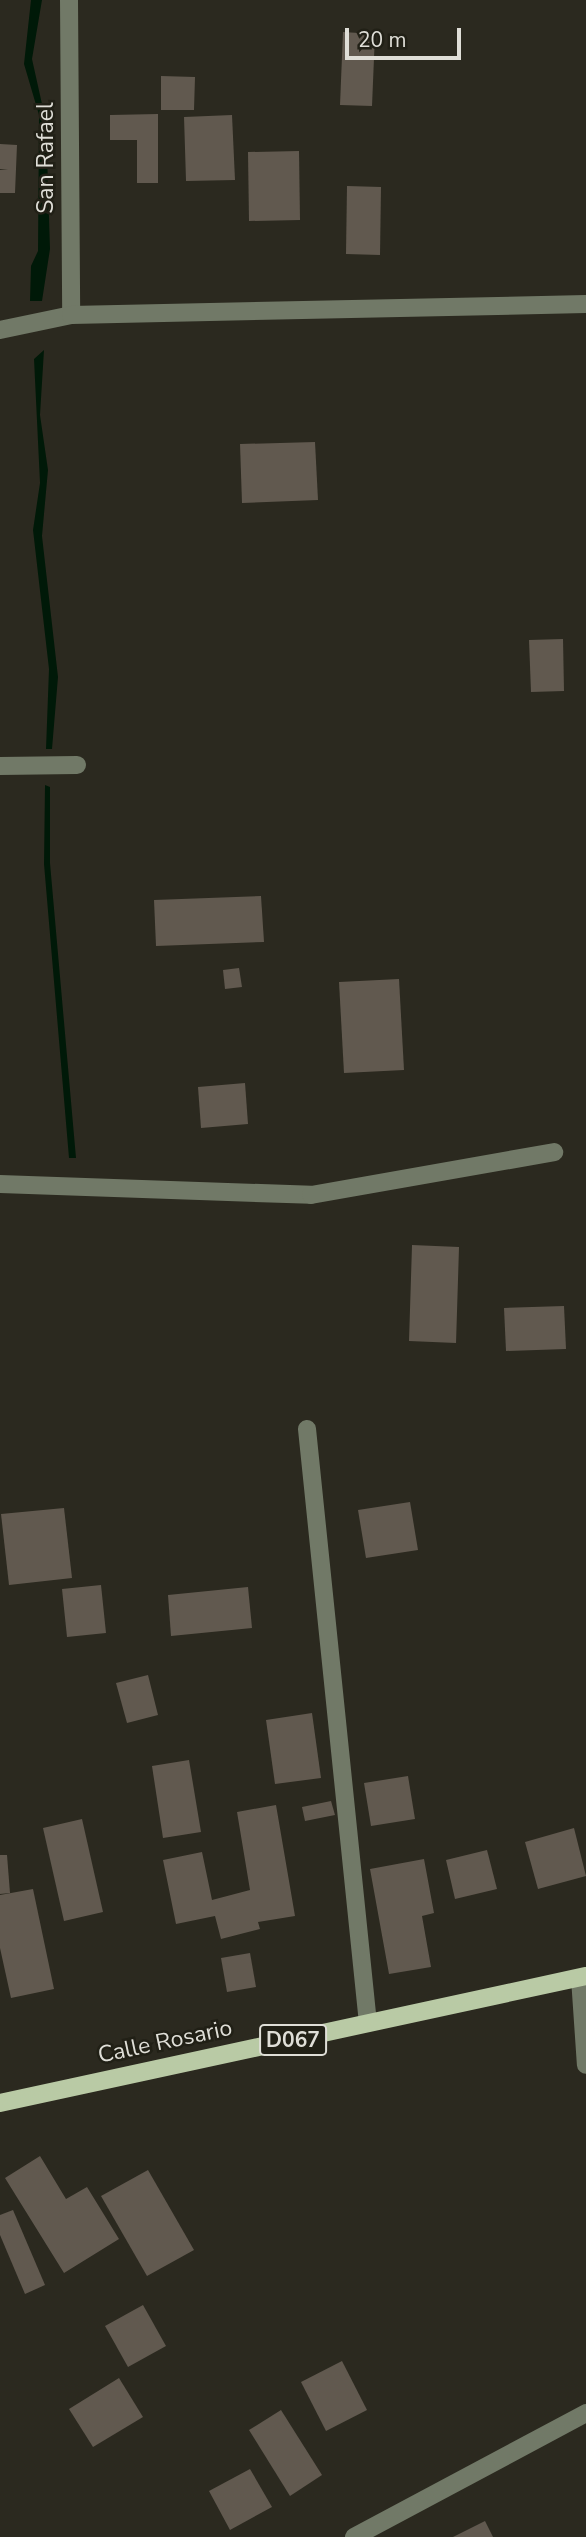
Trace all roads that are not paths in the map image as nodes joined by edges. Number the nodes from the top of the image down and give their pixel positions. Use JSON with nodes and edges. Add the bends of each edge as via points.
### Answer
{"nodes":[{"id":1,"x":69,"y":0,"type":"edge"},
{"id":2,"x":586,"y":304,"type":"edge"},
{"id":3,"x":71,"y":315,"type":"junction"},
{"id":4,"x":0,"y":330,"type":"edge"},
{"id":5,"x":76,"y":765,"type":"dead end"},
{"id":6,"x":0,"y":766,"type":"edge"},
{"id":7,"x":554,"y":1152,"type":"dead end"},
{"id":8,"x":0,"y":1184,"type":"edge"},
{"id":9,"x":307,"y":1429,"type":"dead end"},
{"id":10,"x":583,"y":1977,"type":"edge"},
{"id":11,"x":368,"y":2023,"type":"junction"},
{"id":12,"x":586,"y":2065,"type":"edge"},
{"id":13,"x":0,"y":2103,"type":"edge"},
{"id":14,"x":586,"y":2413,"type":"edge"},
{"id":15,"x":354,"y":2537,"type":"edge"}],
"edges":[{"from":1,"to":3,"type":"street","name":"San Rafael"},
{"from":2,"to":3,"type":"street"},
{"from":3,"to":4,"type":"street"},
{"from":5,"to":6,"type":"street"},
{"from":7,"to":8,"type":"street","via":[[311,1195]]},
{"from":9,"to":11,"type":"street"},
{"from":10,"to":11,"type":"main road","name":"Calle Rosario","number":"D067"},
{"from":10,"to":12,"type":"street"},
{"from":11,"to":13,"type":"main road","name":"Calle Rosario","number":"D067"},
{"from":14,"to":15,"type":"street"}]}
